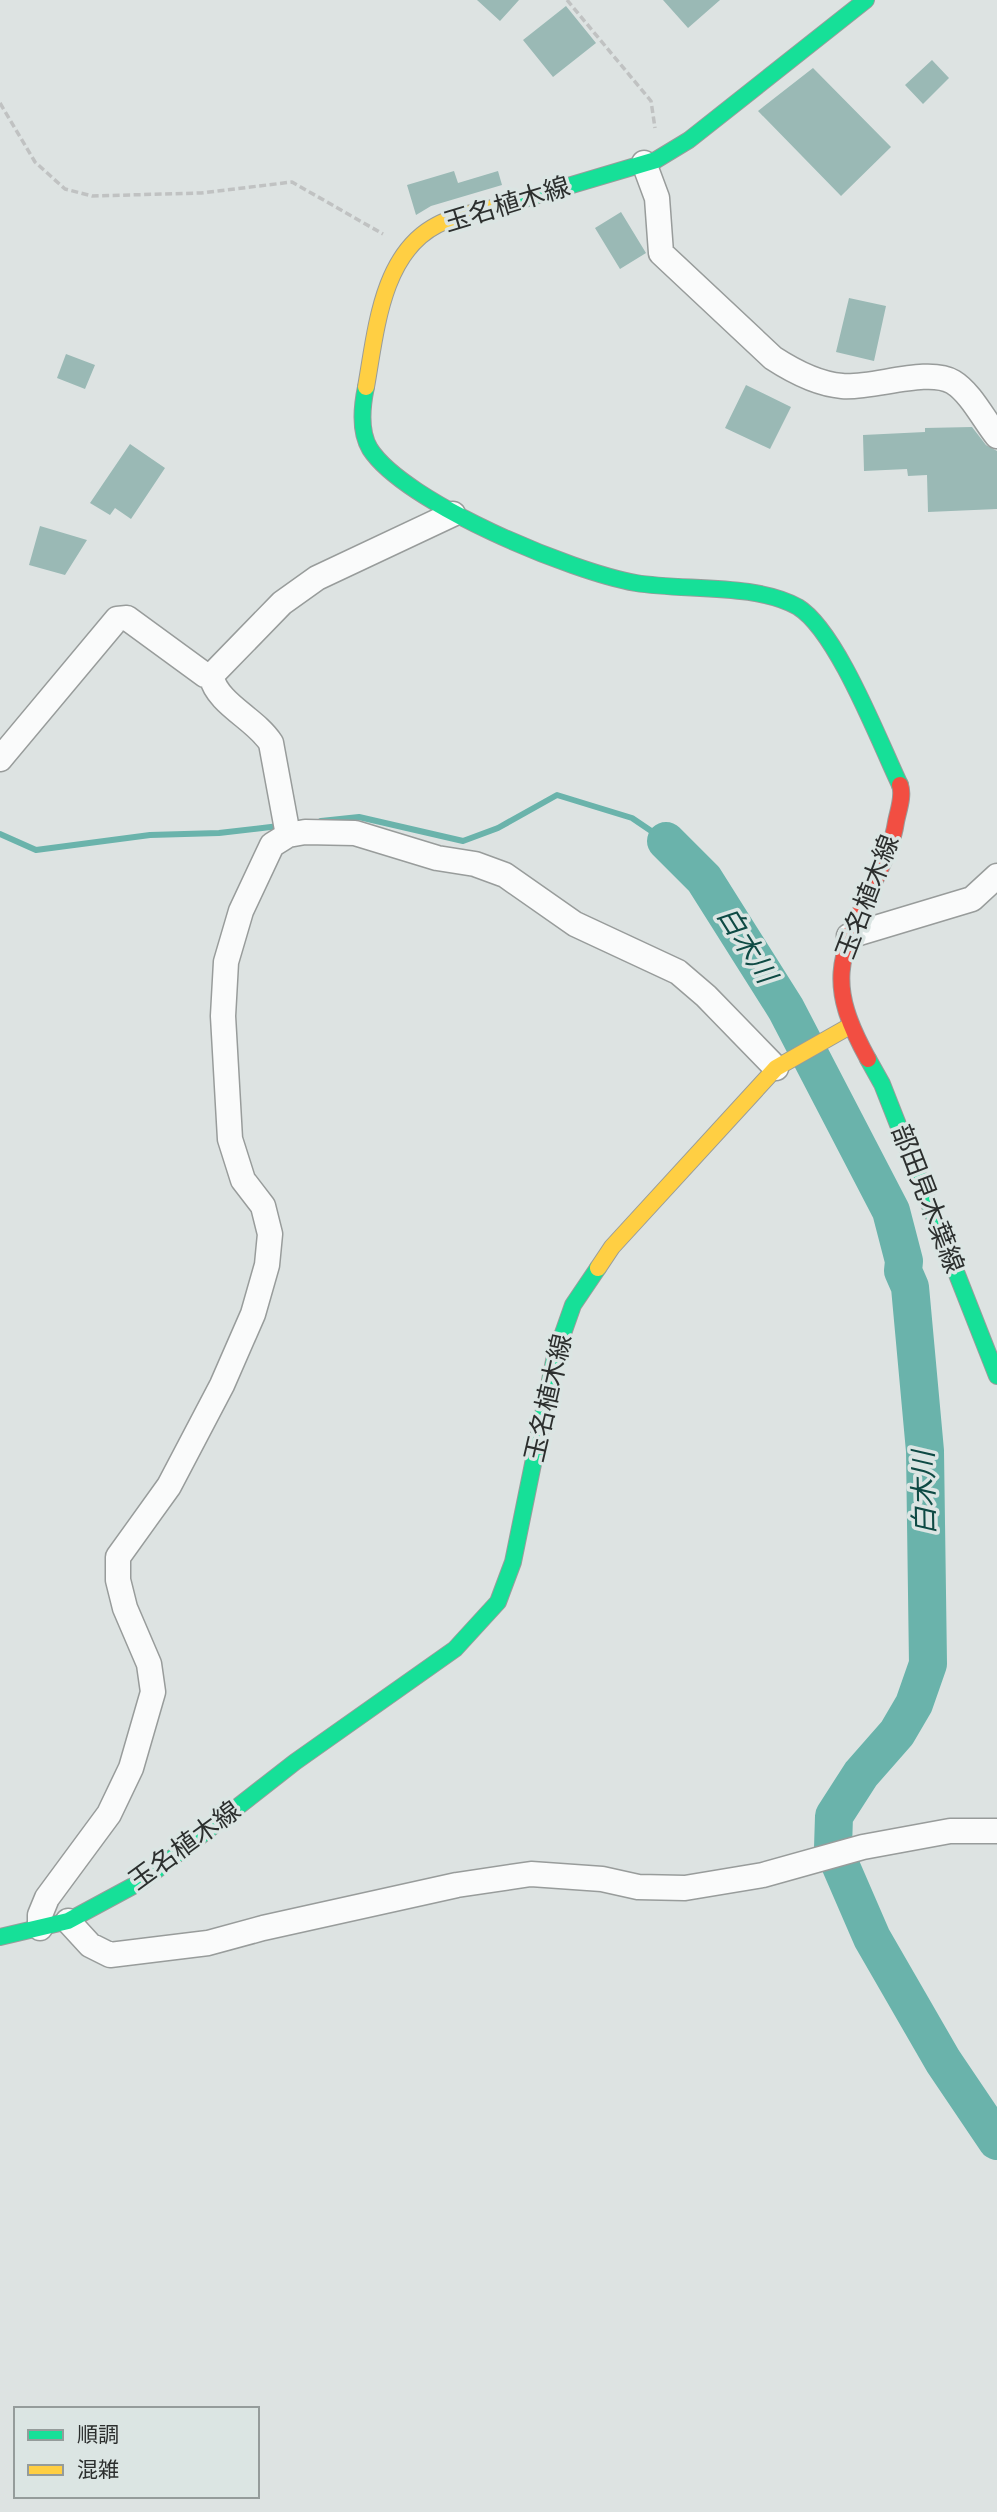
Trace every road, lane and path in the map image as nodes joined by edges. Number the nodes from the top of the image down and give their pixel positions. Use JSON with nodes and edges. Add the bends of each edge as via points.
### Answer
{"nodes":[{"id":1,"x":567,"y":0,"type":"edge"},
{"id":2,"x":866,"y":0,"type":"edge"},
{"id":3,"x":0,"y":103,"type":"edge"},
{"id":4,"x":650,"y":161,"type":"junction"},
{"id":5,"x":407,"y":248,"type":"junction"},
{"id":6,"x":997,"y":436,"type":"edge"},
{"id":7,"x":453,"y":513,"type":"junction"},
{"id":8,"x":211,"y":676,"type":"junction"},
{"id":9,"x":0,"y":759,"type":"edge"},
{"id":10,"x":286,"y":823,"type":"junction"},
{"id":11,"x":997,"y":876,"type":"edge"},
{"id":12,"x":849,"y":936,"type":"junction"},
{"id":13,"x":850,"y":1026,"type":"junction"},
{"id":14,"x":782,"y":1064,"type":"junction"},
{"id":15,"x":997,"y":1376,"type":"edge"},
{"id":16,"x":997,"y":1831,"type":"edge"},
{"id":17,"x":68,"y":1921,"type":"junction"},
{"id":18,"x":40,"y":1928,"type":"junction"},
{"id":19,"x":3,"y":1940,"type":"edge"}],
"edges":[{"from":1,"to":4,"type":"path","via":[[651,101]]},
{"from":2,"to":4,"type":"main road","name":"玉名植木線","via":[[689,141]]},
{"from":3,"to":5,"type":"path","via":[[35,162],[65,189],[92,196],[201,193],[292,182]]},
{"from":4,"to":5,"type":"main road","name":"玉名植木線","via":[[437,225]]},
{"from":4,"to":6,"type":"street","via":[[661,253],[773,358],[792,371],[842,386],[931,377],[952,381]]},
{"from":5,"to":7,"type":"main road","name":"玉名植木線","via":[[382,302],[361,411],[368,446],[384,467]]},
{"from":7,"to":8,"type":"street","via":[[317,578],[282,603]]},
{"from":7,"to":12,"type":"main road","name":"玉名植木線","via":[[587,572],[637,583],[770,596],[799,608],[827,635],[902,789],[893,841]]},
{"from":8,"to":9,"type":"street","via":[[127,618],[117,619]]},
{"from":8,"to":10,"type":"street","via":[[215,689],[271,743]]},
{"from":10,"to":14,"type":"street","via":[[355,833],[505,875],[575,924],[678,972]]},
{"from":10,"to":18,"type":"street","via":[[261,863],[241,911],[226,962],[223,1016],[230,1139],[243,1180],[262,1206],[270,1234],[267,1265],[253,1314],[222,1385],[169,1486],[118,1557],[125,1608],[149,1664],[151,1704],[131,1768],[109,1814],[47,1898]]},
{"from":11,"to":12,"type":"street","via":[[972,899]]},
{"from":12,"to":13,"type":"main road","name":"玉名植木線","via":[[840,968],[840,993]]},
{"from":13,"to":14,"type":"main road","name":"玉名植木線"},
{"from":13,"to":15,"type":"main road","name":"部田見木葉線","via":[[882,1084]]},
{"from":14,"to":17,"type":"main road","name":"玉名植木線","via":[[612,1247],[573,1306],[555,1356],[513,1562],[498,1602],[455,1649],[295,1762],[144,1880]]},
{"from":16,"to":17,"type":"street","via":[[950,1831],[863,1847],[763,1875],[685,1888],[531,1874],[457,1885],[208,1943],[110,1955],[90,1945]]},
{"from":17,"to":18,"type":"main road","name":"玉名植木線"},
{"from":18,"to":19,"type":"main road","name":"玉名植木線"}]}
